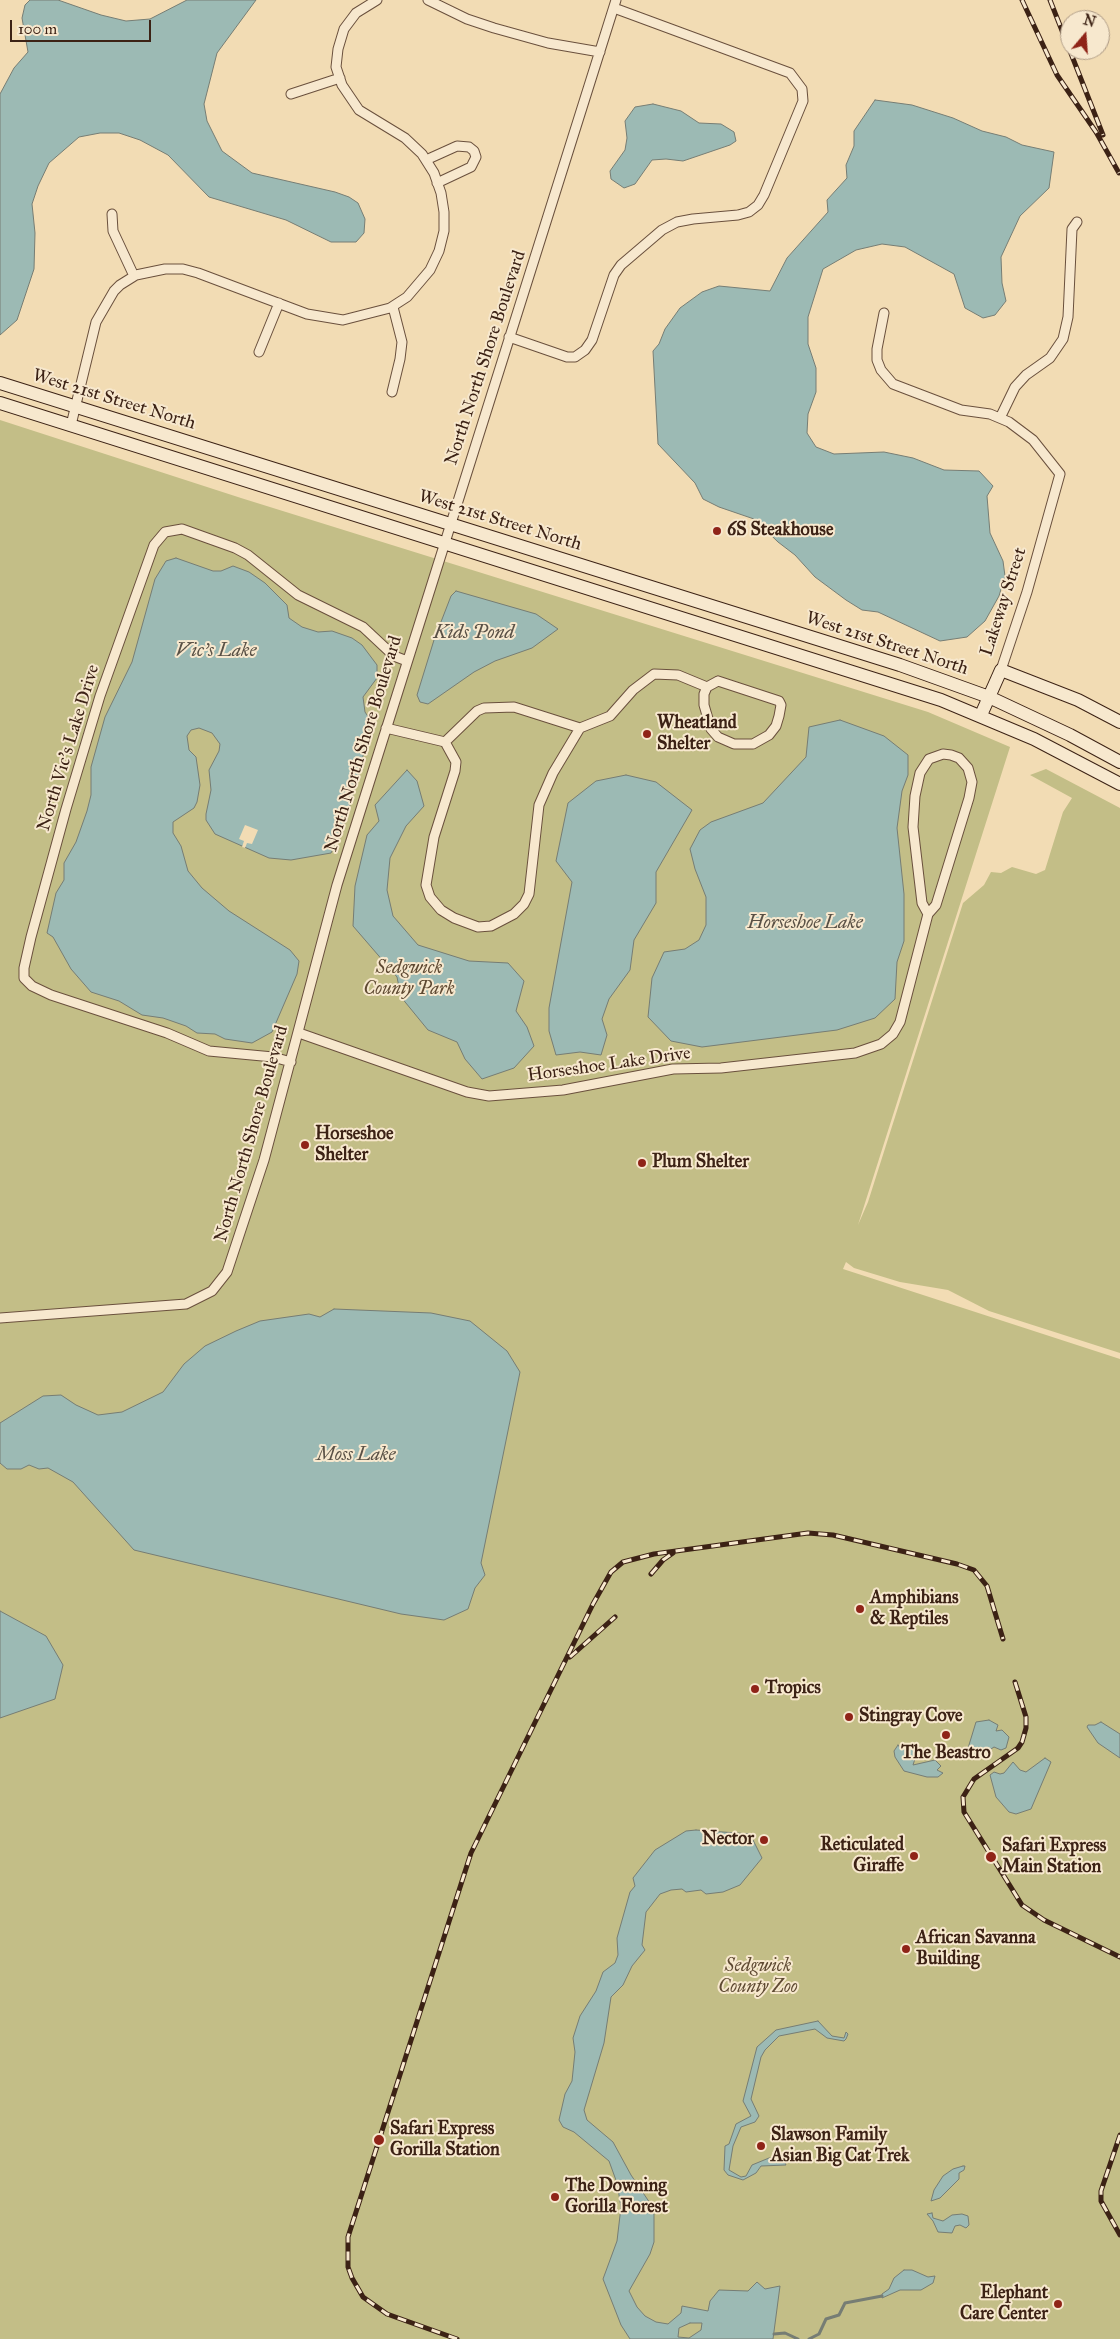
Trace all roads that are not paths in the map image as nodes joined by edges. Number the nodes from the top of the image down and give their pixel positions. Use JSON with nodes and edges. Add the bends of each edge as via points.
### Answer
{"nodes":[{"id":1,"x":377,"y":0,"type":"edge"},
{"id":2,"x":428,"y":0,"type":"edge"},
{"id":3,"x":615,"y":4,"type":"edge"},
{"id":4,"x":600,"y":52,"type":"junction"},
{"id":5,"x":340,"y":78,"type":"junction"},
{"id":6,"x":291,"y":94,"type":"dead end"},
{"id":7,"x":426,"y":160,"type":"junction"},
{"id":8,"x":437,"y":183,"type":"junction"},
{"id":9,"x":112,"y":214,"type":"dead end"},
{"id":10,"x":1077,"y":222,"type":"dead end"},
{"id":11,"x":134,"y":276,"type":"junction"},
{"id":12,"x":279,"y":303,"type":"junction"},
{"id":13,"x":393,"y":307,"type":"junction"},
{"id":14,"x":884,"y":313,"type":"dead end"},
{"id":15,"x":509,"y":338,"type":"junction"},
{"id":16,"x":259,"y":352,"type":"dead end"},
{"id":17,"x":0,"y":383,"type":"edge"},
{"id":18,"x":392,"y":392,"type":"dead end"},
{"id":19,"x":0,"y":403,"type":"edge"},
{"id":20,"x":76,"y":406,"type":"junction"},
{"id":21,"x":1000,"y":418,"type":"junction"},
{"id":22,"x":71,"y":425,"type":"junction"},
{"id":23,"x":450,"y":524,"type":"junction"},
{"id":24,"x":445,"y":542,"type":"junction"},
{"id":25,"x":407,"y":661,"type":"junction"},
{"id":26,"x":1001,"y":670,"type":"junction"},
{"id":27,"x":707,"y":687,"type":"junction"},
{"id":28,"x":989,"y":697,"type":"junction"},
{"id":29,"x":981,"y":715,"type":"junction"},
{"id":30,"x":1120,"y":722,"type":"edge"},
{"id":31,"x":386,"y":728,"type":"junction"},
{"id":32,"x":580,"y":728,"type":"junction"},
{"id":33,"x":445,"y":742,"type":"junction"},
{"id":34,"x":1120,"y":762,"type":"edge"},
{"id":35,"x":1120,"y":784,"type":"edge"},
{"id":36,"x":928,"y":914,"type":"junction"},
{"id":37,"x":299,"y":1033,"type":"junction"},
{"id":38,"x":292,"y":1062,"type":"junction"},
{"id":39,"x":0,"y":1318,"type":"edge"}],
"edges":[{"from":1,"to":5,"type":"street","via":[[356,13],[344,29],[336,67]]},
{"from":2,"to":4,"type":"street","via":[[494,28],[548,43]]},
{"from":3,"to":4,"type":"street","name":"North North Shore Boulevard"},
{"from":3,"to":15,"type":"street","via":[[790,73],[802,90],[803,101],[758,205],[738,215],[692,219],[662,230],[621,265],[614,275],[592,340],[585,350],[575,357],[567,357]]},
{"from":4,"to":15,"type":"street","name":"North North Shore Boulevard"},
{"from":5,"to":6,"type":"street"},
{"from":5,"to":7,"type":"street","via":[[359,110],[406,138]]},
{"from":7,"to":8,"type":"street"},
{"from":7,"to":8,"type":"street","via":[[457,146],[474,151],[476,158],[471,167]]},
{"from":8,"to":13,"type":"street","via":[[444,212],[439,251],[419,285]]},
{"from":9,"to":11,"type":"street","via":[[113,231]]},
{"from":10,"to":21,"type":"street","via":[[1072,229],[1068,317],[1063,339],[1050,358],[1014,387]]},
{"from":11,"to":12,"type":"street","via":[[165,269],[183,269]]},
{"from":11,"to":20,"type":"street","via":[[114,291],[96,322]]},
{"from":12,"to":13,"type":"street","via":[[307,314],[343,320]]},
{"from":12,"to":16,"type":"street"},
{"from":13,"to":18,"type":"street","via":[[402,342]]},
{"from":14,"to":21,"type":"street","via":[[877,360],[893,384],[961,410]]},
{"from":15,"to":23,"type":"street","name":"North North Shore Boulevard"},
{"from":17,"to":20,"type":"main road","name":"West 21st Street North"},
{"from":19,"to":22,"type":"main road","name":"West 21st Street North"},
{"from":20,"to":22,"type":"street"},
{"from":20,"to":23,"type":"main road","name":"West 21st Street North"},
{"from":21,"to":26,"type":"street","name":"Lakeway Street","via":[[1033,440],[1060,474]]},
{"from":22,"to":24,"type":"main road","name":"West 21st Street North"},
{"from":23,"to":24,"type":"street","name":"North North Shore Boulevard"},
{"from":23,"to":28,"type":"main road","name":"West 21st Street North","via":[[900,665]]},
{"from":24,"to":25,"type":"street","name":"North North Shore Boulevard"},
{"from":24,"to":29,"type":"main road","name":"West 21st Street North","via":[[870,676]]},
{"from":25,"to":31,"type":"street","name":"North North Shore Boulevard"},
{"from":25,"to":38,"type":"street","name":"North Vic's Lake Drive","via":[[394,656],[363,627],[298,595],[235,548],[182,530],[165,532],[154,545],[100,696],[64,818],[24,978],[32,986],[51,995],[167,1033],[209,1051]]},
{"from":26,"to":28,"type":"main road","name":"Lakeway Street"},
{"from":26,"to":30,"type":"main road","via":[[1070,697]]},
{"from":27,"to":27,"type":"street","via":[[704,694],[708,721],[711,729],[726,741],[753,744],[769,735],[776,726],[781,705],[779,700],[718,681]]},
{"from":27,"to":32,"type":"street","via":[[678,675],[654,674],[633,690],[610,716]]},
{"from":28,"to":29,"type":"main road","name":"Lakeway Street"},
{"from":28,"to":34,"type":"main road","name":"West 21st Street North"},
{"from":29,"to":35,"type":"main road","name":"West 21st Street North"},
{"from":31,"to":33,"type":"street"},
{"from":31,"to":37,"type":"street","name":"North North Shore Boulevard","via":[[337,885]]},
{"from":32,"to":33,"type":"street","via":[[514,707],[484,708],[476,711]]},
{"from":32,"to":33,"type":"street","via":[[539,805],[529,894],[514,914],[491,926],[478,927],[441,910],[430,897],[426,885],[434,837],[455,771],[456,762]]},
{"from":36,"to":36,"type":"street","name":"Horseshoe Lake Drive","via":[[936,905],[971,789],[968,768],[959,758],[943,754],[929,759],[920,773],[915,796],[913,827],[922,903]]},
{"from":36,"to":37,"type":"street","name":"Horseshoe Lake Drive","via":[[900,1022],[893,1034],[881,1044],[855,1052],[721,1068],[673,1069],[563,1090],[489,1096],[467,1092]]},
{"from":37,"to":38,"type":"street","name":"North North Shore Boulevard"},
{"from":38,"to":39,"type":"street","name":"North North Shore Boulevard","via":[[231,1264],[212,1291],[177,1306]]}]}
